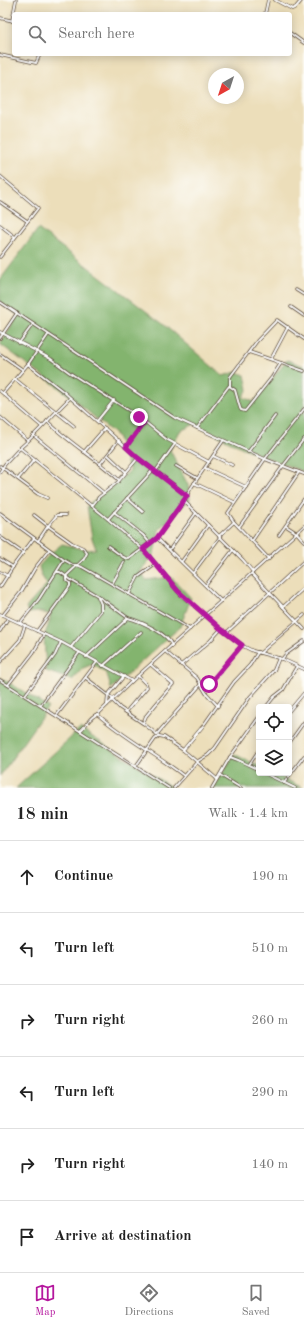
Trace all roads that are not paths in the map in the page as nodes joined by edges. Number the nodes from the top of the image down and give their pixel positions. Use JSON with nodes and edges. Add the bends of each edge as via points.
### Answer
{"nodes":[{"id":1,"x":16,"y":0,"type":"edge"},
{"id":2,"x":268,"y":0,"type":"edge"},
{"id":3,"x":275,"y":0,"type":"edge"},
{"id":4,"x":302,"y":0,"type":"edge"},
{"id":5,"x":14,"y":12,"type":"edge"},
{"id":6,"x":265,"y":12,"type":"edge"},
{"id":7,"x":0,"y":18,"type":"edge"},
{"id":8,"x":12,"y":21,"type":"edge"},
{"id":9,"x":292,"y":34,"type":"edge"},
{"id":10,"x":304,"y":43,"type":"edge"},
{"id":11,"x":0,"y":55,"type":"edge"},
{"id":12,"x":39,"y":56,"type":"edge"},
{"id":13,"x":0,"y":176,"type":"edge"},
{"id":14,"x":0,"y":202,"type":"edge"},
{"id":15,"x":27,"y":221,"type":"junction"},
{"id":16,"x":0,"y":226,"type":"edge"},
{"id":17,"x":15,"y":237,"type":"junction"},
{"id":18,"x":0,"y":257,"type":"edge"},
{"id":19,"x":296,"y":290,"type":"dead end"},
{"id":20,"x":304,"y":295,"type":"edge"},
{"id":21,"x":0,"y":302,"type":"edge"},
{"id":22,"x":291,"y":307,"type":"dead end"},
{"id":23,"x":17,"y":313,"type":"junction"},
{"id":24,"x":304,"y":316,"type":"edge"},
{"id":25,"x":33,"y":324,"type":"junction"},
{"id":26,"x":288,"y":328,"type":"junction"},
{"id":27,"x":1,"y":333,"type":"edge"},
{"id":28,"x":48,"y":335,"type":"junction"},
{"id":29,"x":0,"y":338,"type":"edge"},
{"id":30,"x":304,"y":338,"type":"edge"},
{"id":31,"x":19,"y":343,"type":"junction"},
{"id":32,"x":36,"y":352,"type":"junction"},
{"id":33,"x":249,"y":352,"type":"junction"},
{"id":34,"x":0,"y":354,"type":"edge"},
{"id":35,"x":271,"y":359,"type":"junction"},
{"id":36,"x":281,"y":363,"type":"junction"},
{"id":37,"x":28,"y":364,"type":"junction"},
{"id":38,"x":23,"y":370,"type":"junction"},
{"id":39,"x":304,"y":371,"type":"edge"},
{"id":40,"x":15,"y":379,"type":"junction"},
{"id":41,"x":230,"y":386,"type":"junction"},
{"id":42,"x":0,"y":391,"type":"edge"},
{"id":43,"x":3,"y":393,"type":"junction"},
{"id":44,"x":70,"y":398,"type":"junction"},
{"id":45,"x":114,"y":400,"type":"junction"},
{"id":46,"x":304,"y":409,"type":"edge"},
{"id":47,"x":55,"y":412,"type":"junction"},
{"id":48,"x":275,"y":416,"type":"dead end"},
{"id":49,"x":0,"y":417,"type":"edge"},
{"id":50,"x":47,"y":421,"type":"junction"},
{"id":51,"x":97,"y":421,"type":"junction"},
{"id":52,"x":144,"y":422,"type":"junction"},
{"id":53,"x":41,"y":426,"type":"junction"},
{"id":54,"x":74,"y":426,"type":"dead end"},
{"id":55,"x":104,"y":428,"type":"junction"},
{"id":56,"x":197,"y":428,"type":"junction"},
{"id":57,"x":33,"y":435,"type":"junction"},
{"id":58,"x":304,"y":439,"type":"edge"},
{"id":59,"x":27,"y":440,"type":"junction"},
{"id":60,"x":119,"y":440,"type":"junction"},
{"id":61,"x":223,"y":441,"type":"junction"},
{"id":62,"x":175,"y":444,"type":"junction"},
{"id":63,"x":126,"y":447,"type":"junction"},
{"id":64,"x":20,"y":448,"type":"junction"},
{"id":65,"x":84,"y":452,"type":"junction"},
{"id":66,"x":248,"y":452,"type":"junction"},
{"id":67,"x":108,"y":454,"type":"junction"},
{"id":68,"x":213,"y":456,"type":"junction"},
{"id":69,"x":138,"y":458,"type":"junction"},
{"id":70,"x":34,"y":460,"type":"junction"},
{"id":71,"x":265,"y":460,"type":"junction"},
{"id":72,"x":209,"y":462,"type":"junction"},
{"id":73,"x":100,"y":464,"type":"junction"},
{"id":74,"x":232,"y":465,"type":"dead end"},
{"id":75,"x":176,"y":466,"type":"dead end"},
{"id":76,"x":283,"y":466,"type":"junction"},
{"id":77,"x":1,"y":467,"type":"edge"},
{"id":78,"x":205,"y":468,"type":"junction"},
{"id":79,"x":154,"y":471,"type":"junction"},
{"id":80,"x":0,"y":472,"type":"edge"},
{"id":81,"x":126,"y":472,"type":"junction"},
{"id":82,"x":299,"y":472,"type":"junction"},
{"id":83,"x":304,"y":474,"type":"edge"},
{"id":84,"x":198,"y":478,"type":"junction"},
{"id":85,"x":18,"y":479,"type":"junction"},
{"id":86,"x":119,"y":480,"type":"junction"},
{"id":87,"x":194,"y":482,"type":"junction"},
{"id":88,"x":246,"y":487,"type":"junction"},
{"id":89,"x":104,"y":493,"type":"junction"},
{"id":90,"x":187,"y":496,"type":"junction"},
{"id":91,"x":48,"y":498,"type":"dead end"},
{"id":92,"x":127,"y":498,"type":"junction"},
{"id":93,"x":304,"y":499,"type":"edge"},
{"id":94,"x":184,"y":501,"type":"junction"},
{"id":95,"x":234,"y":502,"type":"junction"},
{"id":96,"x":92,"y":506,"type":"junction"},
{"id":97,"x":114,"y":512,"type":"junction"},
{"id":98,"x":143,"y":512,"type":"dead end"},
{"id":99,"x":0,"y":513,"type":"edge"},
{"id":100,"x":196,"y":513,"type":"junction"},
{"id":101,"x":34,"y":515,"type":"dead end"},
{"id":102,"x":66,"y":516,"type":"dead end"},
{"id":103,"x":107,"y":519,"type":"junction"},
{"id":104,"x":234,"y":522,"type":"junction"},
{"id":105,"x":208,"y":525,"type":"junction"},
{"id":106,"x":48,"y":526,"type":"junction"},
{"id":107,"x":286,"y":526,"type":"junction"},
{"id":108,"x":304,"y":526,"type":"edge"},
{"id":109,"x":239,"y":527,"type":"junction"},
{"id":110,"x":300,"y":530,"type":"junction"},
{"id":111,"x":304,"y":532,"type":"edge"},
{"id":112,"x":297,"y":533,"type":"junction"},
{"id":113,"x":279,"y":535,"type":"dead end"},
{"id":114,"x":220,"y":536,"type":"junction"},
{"id":115,"x":0,"y":537,"type":"edge"},
{"id":116,"x":34,"y":538,"type":"junction"},
{"id":117,"x":157,"y":538,"type":"junction"},
{"id":118,"x":38,"y":541,"type":"junction"},
{"id":119,"x":252,"y":541,"type":"junction"},
{"id":120,"x":304,"y":541,"type":"edge"},
{"id":121,"x":150,"y":544,"type":"junction"},
{"id":122,"x":108,"y":546,"type":"dead end"},
{"id":123,"x":143,"y":549,"type":"junction"},
{"id":124,"x":49,"y":550,"type":"junction"},
{"id":125,"x":169,"y":550,"type":"junction"},
{"id":126,"x":233,"y":550,"type":"junction"},
{"id":127,"x":23,"y":553,"type":"junction"},
{"id":128,"x":0,"y":559,"type":"edge"},
{"id":129,"x":269,"y":559,"type":"junction"},
{"id":130,"x":64,"y":560,"type":"junction"},
{"id":131,"x":182,"y":561,"type":"junction"},
{"id":132,"x":304,"y":561,"type":"edge"},
{"id":133,"x":124,"y":562,"type":"dead end"},
{"id":134,"x":156,"y":564,"type":"junction"},
{"id":135,"x":77,"y":565,"type":"junction"},
{"id":136,"x":13,"y":567,"type":"junction"},
{"id":137,"x":0,"y":572,"type":"edge"},
{"id":138,"x":56,"y":572,"type":"junction"},
{"id":139,"x":193,"y":573,"type":"junction"},
{"id":140,"x":253,"y":573,"type":"junction"},
{"id":141,"x":8,"y":576,"type":"junction"},
{"id":142,"x":66,"y":576,"type":"junction"},
{"id":143,"x":112,"y":584,"type":"junction"},
{"id":144,"x":206,"y":586,"type":"junction"},
{"id":145,"x":0,"y":587,"type":"edge"},
{"id":146,"x":304,"y":588,"type":"edge"},
{"id":147,"x":270,"y":593,"type":"junction"},
{"id":148,"x":129,"y":594,"type":"junction"},
{"id":149,"x":98,"y":596,"type":"junction"},
{"id":150,"x":221,"y":601,"type":"junction"},
{"id":151,"x":283,"y":607,"type":"junction"},
{"id":152,"x":304,"y":614,"type":"edge"},
{"id":153,"x":1,"y":615,"type":"edge"},
{"id":154,"x":206,"y":615,"type":"junction"},
{"id":155,"x":8,"y":618,"type":"junction"},
{"id":156,"x":128,"y":618,"type":"junction"},
{"id":157,"x":297,"y":621,"type":"junction"},
{"id":158,"x":20,"y":623,"type":"junction"},
{"id":159,"x":25,"y":625,"type":"junction"},
{"id":160,"x":184,"y":627,"type":"junction"},
{"id":161,"x":221,"y":629,"type":"junction"},
{"id":162,"x":304,"y":629,"type":"edge"},
{"id":163,"x":0,"y":630,"type":"edge"},
{"id":164,"x":37,"y":630,"type":"junction"},
{"id":165,"x":190,"y":630,"type":"junction"},
{"id":166,"x":141,"y":632,"type":"dead end"},
{"id":167,"x":186,"y":633,"type":"junction"},
{"id":168,"x":226,"y":633,"type":"junction"},
{"id":169,"x":44,"y":634,"type":"junction"},
{"id":170,"x":304,"y":640,"type":"edge"},
{"id":171,"x":61,"y":642,"type":"junction"},
{"id":172,"x":242,"y":645,"type":"junction"},
{"id":173,"x":172,"y":646,"type":"junction"},
{"id":174,"x":71,"y":647,"type":"junction"},
{"id":175,"x":166,"y":652,"type":"junction"},
{"id":176,"x":259,"y":652,"type":"junction"},
{"id":177,"x":80,"y":653,"type":"junction"},
{"id":178,"x":86,"y":656,"type":"junction"},
{"id":179,"x":280,"y":658,"type":"junction"},
{"id":180,"x":0,"y":662,"type":"edge"},
{"id":181,"x":97,"y":662,"type":"junction"},
{"id":182,"x":151,"y":665,"type":"junction"},
{"id":183,"x":181,"y":665,"type":"junction"},
{"id":184,"x":103,"y":666,"type":"junction"},
{"id":185,"x":297,"y":666,"type":"junction"},
{"id":186,"x":304,"y":669,"type":"edge"},
{"id":187,"x":124,"y":676,"type":"junction"},
{"id":188,"x":138,"y":676,"type":"junction"},
{"id":189,"x":85,"y":678,"type":"junction"},
{"id":190,"x":0,"y":680,"type":"edge"},
{"id":191,"x":132,"y":681,"type":"junction"},
{"id":192,"x":201,"y":683,"type":"junction"},
{"id":193,"x":8,"y":685,"type":"junction"},
{"id":194,"x":204,"y":687,"type":"junction"},
{"id":195,"x":304,"y":693,"type":"edge"},
{"id":196,"x":24,"y":695,"type":"junction"},
{"id":197,"x":108,"y":695,"type":"junction"},
{"id":198,"x":113,"y":700,"type":"junction"},
{"id":199,"x":268,"y":704,"type":"edge"},
{"id":200,"x":41,"y":705,"type":"junction"},
{"id":201,"x":107,"y":705,"type":"junction"},
{"id":202,"x":218,"y":706,"type":"junction"},
{"id":203,"x":292,"y":707,"type":"edge"},
{"id":204,"x":126,"y":712,"type":"junction"},
{"id":205,"x":98,"y":714,"type":"junction"},
{"id":206,"x":57,"y":715,"type":"junction"},
{"id":207,"x":256,"y":721,"type":"edge"},
{"id":208,"x":304,"y":722,"type":"edge"},
{"id":209,"x":143,"y":723,"type":"junction"},
{"id":210,"x":80,"y":731,"type":"junction"},
{"id":211,"x":158,"y":735,"type":"junction"},
{"id":212,"x":291,"y":740,"type":"edge"},
{"id":213,"x":147,"y":750,"type":"junction"},
{"id":214,"x":183,"y":750,"type":"junction"},
{"id":215,"x":256,"y":754,"type":"edge"},
{"id":216,"x":304,"y":756,"type":"edge"},
{"id":217,"x":230,"y":757,"type":"junction"},
{"id":218,"x":198,"y":761,"type":"junction"},
{"id":219,"x":249,"y":765,"type":"junction"},
{"id":220,"x":136,"y":766,"type":"junction"},
{"id":221,"x":256,"y":768,"type":"edge"},
{"id":222,"x":220,"y":775,"type":"junction"},
{"id":223,"x":272,"y":776,"type":"edge"},
{"id":224,"x":184,"y":777,"type":"junction"},
{"id":225,"x":217,"y":779,"type":"junction"},
{"id":226,"x":284,"y":782,"type":"junction"},
{"id":227,"x":169,"y":788,"type":"edge"},
{"id":228,"x":174,"y":788,"type":"edge"},
{"id":229,"x":212,"y":788,"type":"edge"},
{"id":230,"x":241,"y":788,"type":"edge"},
{"id":231,"x":295,"y":788,"type":"edge"}],
"edges":[{"from":1,"to":5,"type":"street"},
{"from":2,"to":6,"type":"street"},
{"from":3,"to":4,"type":"street","via":[[294,9]]},
{"from":7,"to":8,"type":"street"},
{"from":9,"to":10,"type":"street"},
{"from":11,"to":12,"type":"street","via":[[36,63]]},
{"from":13,"to":15,"type":"street","via":[[37,207]]},
{"from":14,"to":15,"type":"street"},
{"from":15,"to":17,"type":"street"},
{"from":16,"to":17,"type":"street"},
{"from":17,"to":18,"type":"street"},
{"from":19,"to":20,"type":"street"},
{"from":21,"to":23,"type":"street"},
{"from":22,"to":24,"type":"street"},
{"from":23,"to":25,"type":"street"},
{"from":23,"to":27,"type":"street"},
{"from":25,"to":28,"type":"street"},
{"from":25,"to":31,"type":"street"},
{"from":26,"to":30,"type":"street"},
{"from":26,"to":33,"type":"street","via":[[277,320]]},
{"from":26,"to":35,"type":"street"},
{"from":27,"to":29,"type":"street"},
{"from":27,"to":31,"type":"street"},
{"from":28,"to":32,"type":"street"},
{"from":28,"to":56,"type":"street","via":[[176,418]]},
{"from":31,"to":32,"type":"street"},
{"from":32,"to":37,"type":"street"},
{"from":32,"to":45,"type":"street"},
{"from":33,"to":35,"type":"street"},
{"from":33,"to":41,"type":"street","via":[[230,377]]},
{"from":34,"to":38,"type":"street"},
{"from":35,"to":36,"type":"street"},
{"from":36,"to":39,"type":"street"},
{"from":36,"to":41,"type":"street","via":[[245,411],[241,410],[236,392]]},
{"from":37,"to":38,"type":"street"},
{"from":37,"to":44,"type":"street"},
{"from":38,"to":40,"type":"street"},
{"from":40,"to":43,"type":"street"},
{"from":40,"to":47,"type":"street"},
{"from":41,"to":56,"type":"street"},
{"from":42,"to":43,"type":"street"},
{"from":43,"to":53,"type":"street"},
{"from":44,"to":47,"type":"street"},
{"from":44,"to":51,"type":"street"},
{"from":45,"to":51,"type":"street"},
{"from":45,"to":52,"type":"street"},
{"from":46,"to":71,"type":"street"},
{"from":47,"to":50,"type":"street"},
{"from":47,"to":54,"type":"street"},
{"from":48,"to":66,"type":"street"},
{"from":49,"to":59,"type":"street"},
{"from":50,"to":53,"type":"street"},
{"from":50,"to":65,"type":"street"},
{"from":51,"to":55,"type":"street"},
{"from":52,"to":62,"type":"street"},
{"from":52,"to":63,"type":"street"},
{"from":53,"to":57,"type":"street"},
{"from":55,"to":60,"type":"street"},
{"from":55,"to":65,"type":"street"},
{"from":56,"to":61,"type":"street"},
{"from":57,"to":59,"type":"street"},
{"from":57,"to":89,"type":"street"},
{"from":58,"to":76,"type":"street"},
{"from":59,"to":64,"type":"street"},
{"from":60,"to":63,"type":"street"},
{"from":60,"to":67,"type":"street"},
{"from":61,"to":66,"type":"street"},
{"from":61,"to":68,"type":"street"},
{"from":62,"to":72,"type":"street"},
{"from":62,"to":79,"type":"street"},
{"from":63,"to":69,"type":"street"},
{"from":64,"to":70,"type":"street"},
{"from":64,"to":77,"type":"street"},
{"from":65,"to":73,"type":"street"},
{"from":66,"to":71,"type":"street"},
{"from":67,"to":73,"type":"street"},
{"from":67,"to":81,"type":"street"},
{"from":68,"to":72,"type":"street"},
{"from":68,"to":74,"type":"street"},
{"from":69,"to":79,"type":"street"},
{"from":69,"to":81,"type":"street"},
{"from":70,"to":85,"type":"street"},
{"from":70,"to":96,"type":"street"},
{"from":71,"to":76,"type":"street"},
{"from":71,"to":88,"type":"street"},
{"from":72,"to":78,"type":"street"},
{"from":73,"to":86,"type":"street"},
{"from":75,"to":84,"type":"street"},
{"from":76,"to":82,"type":"street"},
{"from":76,"to":109,"type":"street"},
{"from":77,"to":80,"type":"street"},
{"from":77,"to":85,"type":"street"},
{"from":78,"to":84,"type":"street"},
{"from":78,"to":88,"type":"street"},
{"from":79,"to":90,"type":"street"},
{"from":79,"to":92,"type":"street"},
{"from":81,"to":86,"type":"street"},
{"from":82,"to":83,"type":"street"},
{"from":82,"to":119,"type":"street"},
{"from":84,"to":87,"type":"street"},
{"from":85,"to":91,"type":"street"},
{"from":86,"to":89,"type":"street"},
{"from":87,"to":90,"type":"street"},
{"from":87,"to":95,"type":"street"},
{"from":88,"to":95,"type":"street"},
{"from":89,"to":96,"type":"street"},
{"from":90,"to":94,"type":"street"},
{"from":92,"to":97,"type":"street"},
{"from":92,"to":98,"type":"street"},
{"from":93,"to":107,"type":"street"},
{"from":94,"to":100,"type":"street"},
{"from":94,"to":117,"type":"street"},
{"from":95,"to":104,"type":"street","via":[[228,512]]},
{"from":96,"to":103,"type":"street"},
{"from":97,"to":103,"type":"street"},
{"from":97,"to":121,"type":"street","via":[[143,535]]},
{"from":99,"to":116,"type":"street"},
{"from":100,"to":105,"type":"street"},
{"from":100,"to":125,"type":"street"},
{"from":101,"to":106,"type":"street"},
{"from":102,"to":106,"type":"street","via":[[57,515]]},
{"from":103,"to":123,"type":"street"},
{"from":104,"to":109,"type":"street"},
{"from":104,"to":114,"type":"street"},
{"from":105,"to":114,"type":"street"},
{"from":105,"to":131,"type":"street"},
{"from":106,"to":118,"type":"street"},
{"from":106,"to":135,"type":"street","via":[[87,553]]},
{"from":107,"to":112,"type":"street"},
{"from":107,"to":113,"type":"street"},
{"from":108,"to":110,"type":"street"},
{"from":109,"to":119,"type":"street"},
{"from":110,"to":111,"type":"street"},
{"from":110,"to":112,"type":"street"},
{"from":112,"to":120,"type":"street"},
{"from":112,"to":129,"type":"street"},
{"from":114,"to":126,"type":"street"},
{"from":114,"to":139,"type":"street"},
{"from":115,"to":127,"type":"street"},
{"from":116,"to":118,"type":"street"},
{"from":116,"to":127,"type":"street"},
{"from":117,"to":121,"type":"street"},
{"from":117,"to":125,"type":"street"},
{"from":118,"to":124,"type":"street"},
{"from":119,"to":129,"type":"street"},
{"from":121,"to":123,"type":"street"},
{"from":122,"to":123,"type":"street","via":[[128,559]]},
{"from":123,"to":134,"type":"street"},
{"from":124,"to":130,"type":"street"},
{"from":124,"to":153,"type":"street","via":[[21,592]]},
{"from":125,"to":131,"type":"street"},
{"from":126,"to":140,"type":"street"},
{"from":126,"to":144,"type":"street"},
{"from":127,"to":136,"type":"street"},
{"from":128,"to":136,"type":"street"},
{"from":129,"to":140,"type":"street"},
{"from":130,"to":135,"type":"street","via":[[73,566]]},
{"from":130,"to":138,"type":"street"},
{"from":131,"to":139,"type":"street"},
{"from":132,"to":147,"type":"street"},
{"from":133,"to":143,"type":"street"},
{"from":134,"to":148,"type":"street","via":[[138,577]]},
{"from":134,"to":154,"type":"street","via":[[178,591]]},
{"from":135,"to":142,"type":"street"},
{"from":135,"to":143,"type":"street"},
{"from":136,"to":141,"type":"street"},
{"from":137,"to":141,"type":"street"},
{"from":138,"to":142,"type":"street"},
{"from":138,"to":158,"type":"street"},
{"from":139,"to":144,"type":"street"},
{"from":140,"to":147,"type":"street"},
{"from":140,"to":150,"type":"street"},
{"from":141,"to":145,"type":"street"},
{"from":142,"to":149,"type":"street"},
{"from":142,"to":164,"type":"street","via":[[70,586]]},
{"from":143,"to":148,"type":"street"},
{"from":144,"to":150,"type":"street"},
{"from":146,"to":151,"type":"street"},
{"from":147,"to":151,"type":"street"},
{"from":147,"to":168,"type":"street"},
{"from":148,"to":160,"type":"street"},
{"from":149,"to":156,"type":"street"},
{"from":149,"to":174,"type":"street","via":[[101,611]]},
{"from":150,"to":154,"type":"street"},
{"from":151,"to":157,"type":"street"},
{"from":152,"to":157,"type":"street"},
{"from":153,"to":155,"type":"street"},
{"from":154,"to":161,"type":"street"},
{"from":154,"to":165,"type":"street"},
{"from":155,"to":158,"type":"street"},
{"from":155,"to":163,"type":"street"},
{"from":156,"to":173,"type":"street","via":[[163,635],[170,640]]},
{"from":156,"to":178,"type":"street"},
{"from":157,"to":162,"type":"street"},
{"from":157,"to":176,"type":"street"},
{"from":158,"to":159,"type":"street"},
{"from":159,"to":164,"type":"street"},
{"from":159,"to":180,"type":"street","via":[[20,640]]},
{"from":160,"to":165,"type":"street"},
{"from":160,"to":167,"type":"street"},
{"from":161,"to":168,"type":"street"},
{"from":161,"to":183,"type":"street"},
{"from":164,"to":169,"type":"street"},
{"from":165,"to":167,"type":"street"},
{"from":166,"to":184,"type":"street"},
{"from":167,"to":173,"type":"street"},
{"from":168,"to":172,"type":"street"},
{"from":169,"to":171,"type":"street"},
{"from":169,"to":193,"type":"street"},
{"from":170,"to":179,"type":"street"},
{"from":171,"to":174,"type":"street"},
{"from":171,"to":196,"type":"street","via":[[55,655]]},
{"from":172,"to":176,"type":"street"},
{"from":172,"to":194,"type":"street"},
{"from":173,"to":175,"type":"street"},
{"from":174,"to":177,"type":"street"},
{"from":175,"to":182,"type":"street"},
{"from":175,"to":183,"type":"street"},
{"from":176,"to":179,"type":"street"},
{"from":176,"to":202,"type":"street"},
{"from":177,"to":178,"type":"street"},
{"from":177,"to":200,"type":"street"},
{"from":178,"to":181,"type":"street"},
{"from":179,"to":185,"type":"street"},
{"from":179,"to":218,"type":"street","via":[[274,670],[250,697],[215,748]]},
{"from":181,"to":184,"type":"street"},
{"from":181,"to":189,"type":"street"},
{"from":182,"to":188,"type":"street"},
{"from":182,"to":209,"type":"street","via":[[172,684]]},
{"from":183,"to":192,"type":"street"},
{"from":184,"to":187,"type":"street"},
{"from":185,"to":186,"type":"street"},
{"from":185,"to":199,"type":"street","via":[[283,690]]},
{"from":187,"to":191,"type":"street"},
{"from":187,"to":197,"type":"street"},
{"from":188,"to":191,"type":"street"},
{"from":188,"to":204,"type":"street","via":[[147,687]]},
{"from":189,"to":197,"type":"street"},
{"from":189,"to":206,"type":"street"},
{"from":190,"to":193,"type":"street"},
{"from":191,"to":198,"type":"street"},
{"from":192,"to":194,"type":"street"},
{"from":192,"to":211,"type":"street"},
{"from":193,"to":196,"type":"street"},
{"from":194,"to":202,"type":"street"},
{"from":195,"to":203,"type":"street"},
{"from":196,"to":200,"type":"street"},
{"from":197,"to":198,"type":"street"},
{"from":197,"to":201,"type":"street"},
{"from":198,"to":201,"type":"street"},
{"from":198,"to":204,"type":"street"},
{"from":200,"to":206,"type":"street"},
{"from":201,"to":205,"type":"street"},
{"from":202,"to":214,"type":"street"},
{"from":204,"to":209,"type":"street"},
{"from":205,"to":210,"type":"street","via":[[91,717]]},
{"from":205,"to":213,"type":"street"},
{"from":206,"to":210,"type":"street"},
{"from":207,"to":217,"type":"street"},
{"from":208,"to":212,"type":"street"},
{"from":209,"to":211,"type":"street"},
{"from":210,"to":220,"type":"street"},
{"from":211,"to":213,"type":"street"},
{"from":211,"to":214,"type":"street"},
{"from":213,"to":220,"type":"street"},
{"from":213,"to":224,"type":"street"},
{"from":214,"to":218,"type":"street"},
{"from":215,"to":219,"type":"street"},
{"from":216,"to":226,"type":"street"},
{"from":217,"to":219,"type":"street"},
{"from":217,"to":222,"type":"street"},
{"from":218,"to":224,"type":"street"},
{"from":218,"to":225,"type":"street"},
{"from":219,"to":221,"type":"street"},
{"from":220,"to":227,"type":"street"},
{"from":222,"to":225,"type":"street"},
{"from":222,"to":230,"type":"street"},
{"from":223,"to":226,"type":"street"},
{"from":224,"to":228,"type":"street"},
{"from":225,"to":229,"type":"street"},
{"from":226,"to":231,"type":"street"}]}
